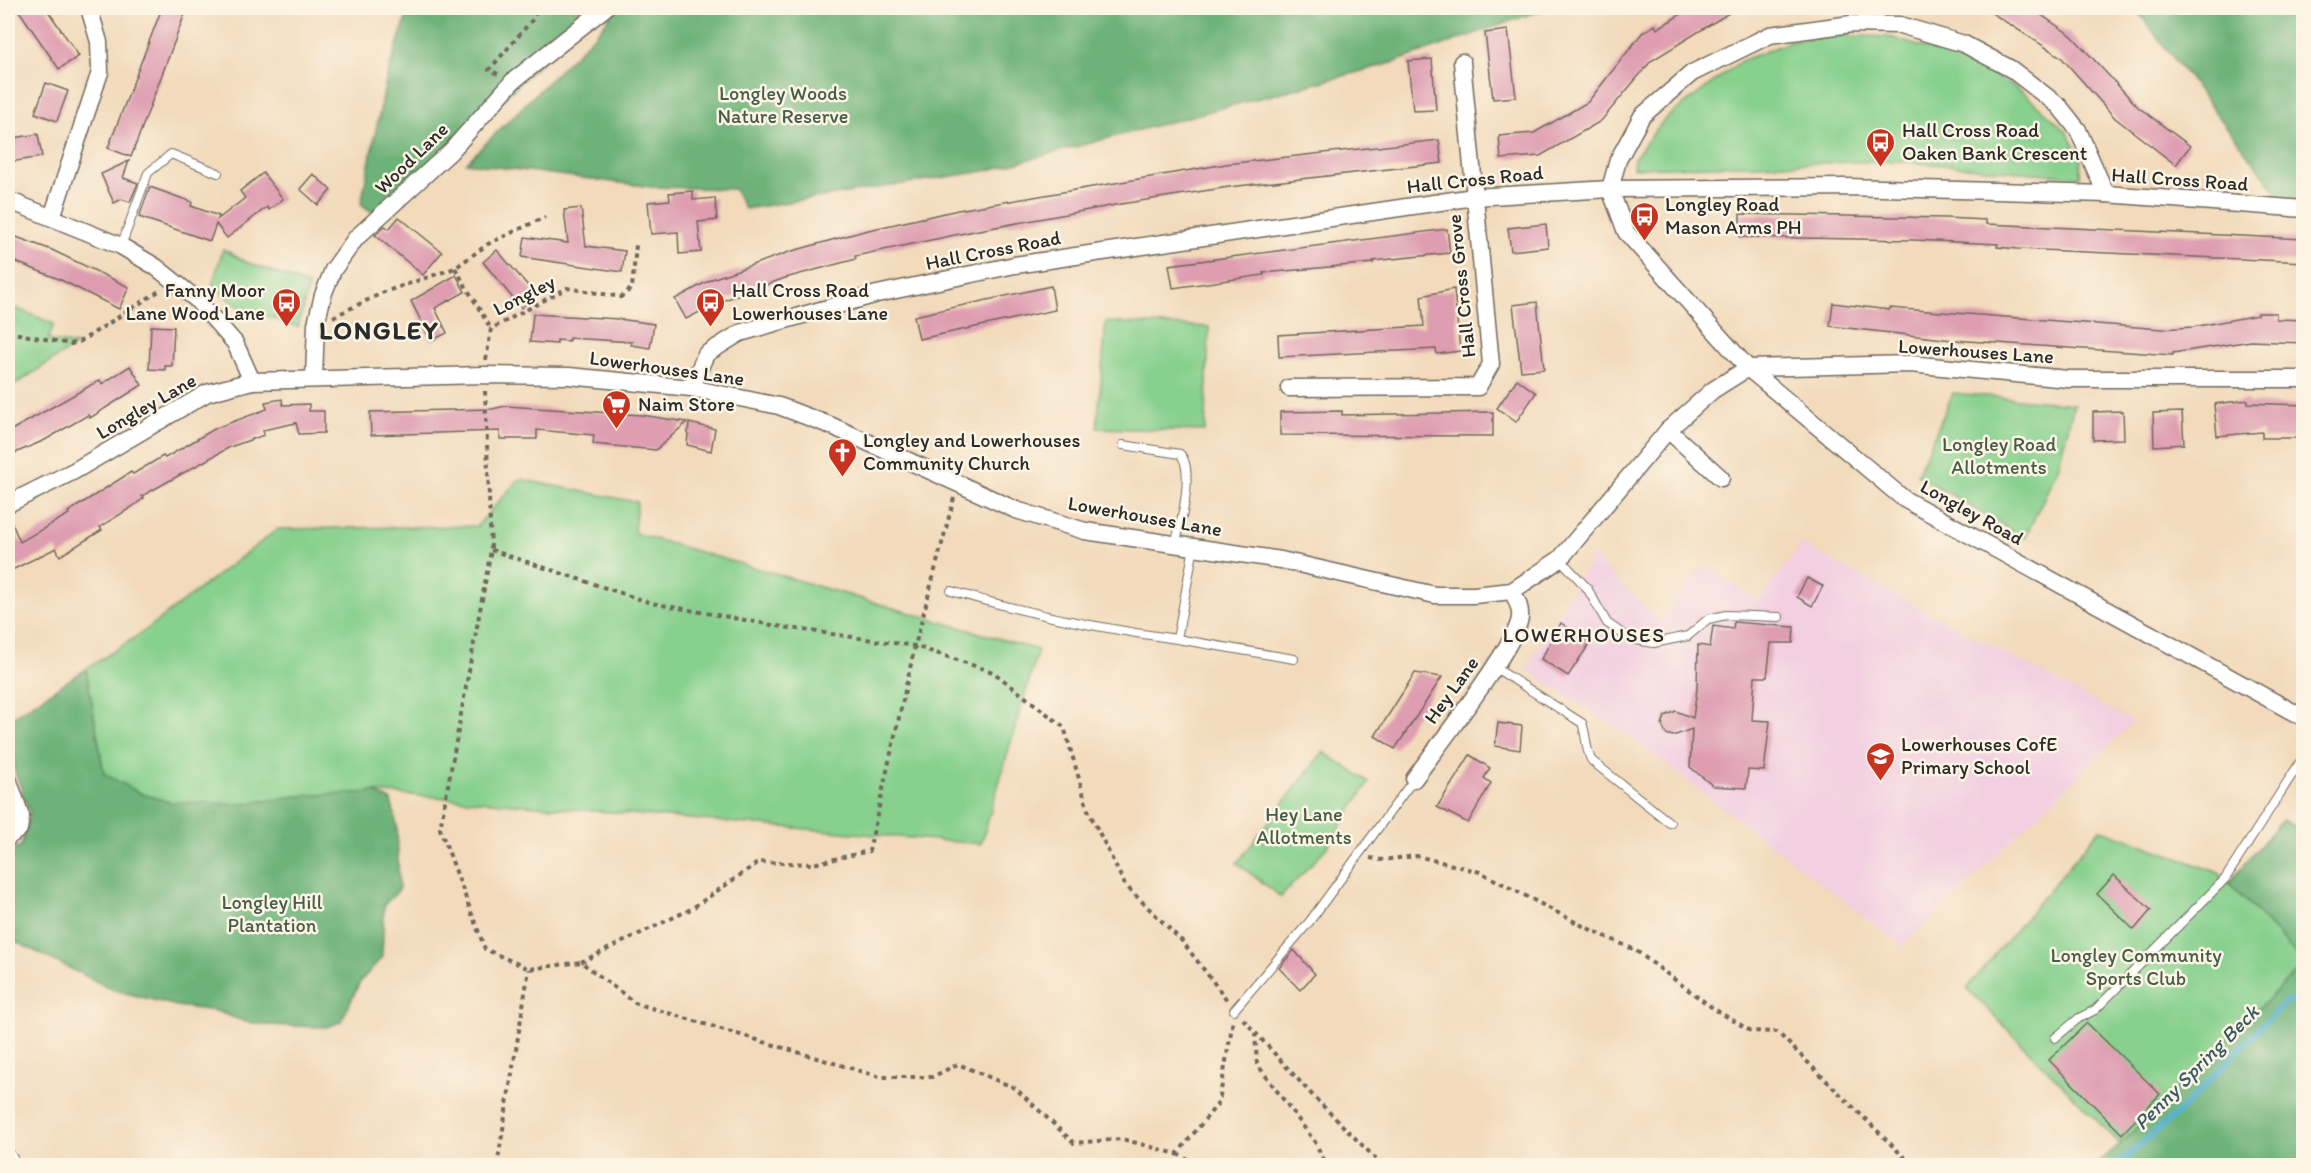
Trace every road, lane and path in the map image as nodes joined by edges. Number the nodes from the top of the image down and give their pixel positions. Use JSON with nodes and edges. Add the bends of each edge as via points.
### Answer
{"nodes":[{"id":1,"x":89,"y":8,"type":"edge"},
{"id":2,"x":538,"y":8,"type":"edge"},
{"id":3,"x":605,"y":8,"type":"edge"},
{"id":4,"x":1462,"y":62,"type":"dead end"},
{"id":5,"x":513,"y":81,"type":"junction"},
{"id":6,"x":218,"y":173,"type":"dead end"},
{"id":7,"x":1610,"y":189,"type":"junction"},
{"id":8,"x":2106,"y":194,"type":"junction"},
{"id":9,"x":1474,"y":197,"type":"junction"},
{"id":10,"x":8,"y":200,"type":"edge"},
{"id":11,"x":2304,"y":209,"type":"edge"},
{"id":12,"x":52,"y":217,"type":"junction"},
{"id":13,"x":545,"y":217,"type":"dead end"},
{"id":14,"x":636,"y":244,"type":"dead end"},
{"id":15,"x":121,"y":246,"type":"junction"},
{"id":16,"x":455,"y":268,"type":"junction"},
{"id":17,"x":175,"y":282,"type":"junction"},
{"id":18,"x":316,"y":324,"type":"junction"},
{"id":19,"x":491,"y":329,"type":"junction"},
{"id":20,"x":8,"y":332,"type":"edge"},
{"id":21,"x":1748,"y":368,"type":"junction"},
{"id":22,"x":484,"y":375,"type":"junction"},
{"id":23,"x":314,"y":378,"type":"junction"},
{"id":24,"x":2304,"y":379,"type":"edge"},
{"id":25,"x":252,"y":381,"type":"junction"},
{"id":26,"x":691,"y":388,"type":"junction"},
{"id":27,"x":1289,"y":388,"type":"dead end"},
{"id":28,"x":1668,"y":430,"type":"junction"},
{"id":29,"x":1123,"y":446,"type":"dead end"},
{"id":30,"x":1721,"y":478,"type":"dead end"},
{"id":31,"x":958,"y":483,"type":"junction"},
{"id":32,"x":8,"y":504,"type":"edge"},
{"id":33,"x":1175,"y":544,"type":"junction"},
{"id":34,"x":1194,"y":547,"type":"junction"},
{"id":35,"x":491,"y":550,"type":"junction"},
{"id":36,"x":1560,"y":559,"type":"junction"},
{"id":37,"x":951,"y":591,"type":"dead end"},
{"id":38,"x":1512,"y":591,"type":"junction"},
{"id":39,"x":1779,"y":617,"type":"dead end"},
{"id":40,"x":1177,"y":639,"type":"junction"},
{"id":41,"x":915,"y":646,"type":"junction"},
{"id":42,"x":1294,"y":659,"type":"dead end"},
{"id":43,"x":1494,"y":667,"type":"junction"},
{"id":44,"x":2304,"y":718,"type":"edge"},
{"id":45,"x":2304,"y":756,"type":"edge"},
{"id":46,"x":1414,"y":779,"type":"joint"},
{"id":47,"x":8,"y":780,"type":"edge"},
{"id":48,"x":1670,"y":824,"type":"dead end"},
{"id":49,"x":8,"y":837,"type":"edge"},
{"id":50,"x":1358,"y":856,"type":"junction"},
{"id":51,"x":581,"y":962,"type":"junction"},
{"id":52,"x":529,"y":969,"type":"junction"},
{"id":53,"x":1234,"y":1010,"type":"junction"},
{"id":54,"x":1256,"y":1033,"type":"junction"},
{"id":55,"x":2055,"y":1038,"type":"dead end"},
{"id":56,"x":1177,"y":1154,"type":"junction"},
{"id":57,"x":497,"y":1166,"type":"edge"},
{"id":58,"x":1200,"y":1166,"type":"edge"},
{"id":59,"x":1327,"y":1166,"type":"edge"},
{"id":60,"x":1383,"y":1166,"type":"edge"},
{"id":61,"x":1913,"y":1166,"type":"edge"}],
"edges":[{"from":1,"to":12,"type":"street","via":[[99,42],[100,72]]},
{"from":2,"to":5,"type":"path","via":[[489,70]]},
{"from":3,"to":5,"type":"street","name":"Wood Lane"},
{"from":4,"to":9,"type":"street","name":"Hall Cross Grove"},
{"from":5,"to":18,"type":"street","name":"Wood Lane","via":[[451,151],[356,238],[333,270]]},
{"from":6,"to":15,"type":"lane","via":[[171,154],[148,173]]},
{"from":7,"to":8,"type":"street","name":"Hall Cross Road","via":[[1846,187]]},
{"from":7,"to":8,"type":"street","via":[[1618,160],[1642,116],[1692,73],[1770,35],[1851,24],[1900,25],[1964,44],[2011,69],[2059,106],[2078,130]]},
{"from":7,"to":9,"type":"street","name":"Hall Cross Road"},
{"from":7,"to":21,"type":"street","name":"Longley Road","via":[[1626,232]]},
{"from":8,"to":11,"type":"street","name":"Hall Cross Road"},
{"from":9,"to":26,"type":"street","name":"Hall Cross Road","via":[[1015,265],[877,294],[740,333],[706,354]]},
{"from":9,"to":27,"type":"street","name":"Hall Cross Grove","via":[[1491,364],[1478,387]]},
{"from":10,"to":12,"type":"street"},
{"from":12,"to":15,"type":"street"},
{"from":13,"to":16,"type":"path","via":[[488,244]]},
{"from":14,"to":19,"type":"path","name":"Longley","via":[[632,288],[621,297],[567,288]]},
{"from":15,"to":17,"type":"street"},
{"from":16,"to":18,"type":"path","via":[[384,292]]},
{"from":16,"to":19,"type":"path","name":"Longley"},
{"from":17,"to":20,"type":"path","via":[[71,344]]},
{"from":17,"to":25,"type":"street","via":[[196,299],[235,343]]},
{"from":18,"to":23,"type":"street","name":"Wood Lane"},
{"from":19,"to":22,"type":"path","name":"Longley"},
{"from":21,"to":24,"type":"street","name":"Lowerhouses Lane","via":[[1910,364],[2068,379]]},
{"from":21,"to":28,"type":"street","name":"Lowerhouses Lane","via":[[1713,390]]},
{"from":21,"to":44,"type":"street","name":"Longley Road","via":[[1904,499]]},
{"from":22,"to":23,"type":"street","name":"Lowerhouses Lane"},
{"from":22,"to":26,"type":"street","name":"Lowerhouses Lane","via":[[569,376]]},
{"from":22,"to":35,"type":"path","name":"Longley"},
{"from":23,"to":25,"type":"street","name":"Longley Lane"},
{"from":25,"to":32,"type":"street","name":"Longley Lane","via":[[207,393],[74,471]]},
{"from":26,"to":31,"type":"street","name":"Lowerhouses Lane","via":[[779,406]]},
{"from":28,"to":30,"type":"street"},
{"from":28,"to":36,"type":"street","name":"Lowerhouses Lane"},
{"from":29,"to":33,"type":"lane","via":[[1180,454],[1184,458],[1187,470],[1182,522]]},
{"from":31,"to":33,"type":"street","name":"Lowerhouses Lane","via":[[1016,510],[1085,531]]},
{"from":31,"to":41,"type":"path"},
{"from":33,"to":34,"type":"street","name":"Lowerhouses Lane"},
{"from":34,"to":38,"type":"street","name":"Lowerhouses Lane","via":[[1281,560],[1436,595]]},
{"from":34,"to":40,"type":"lane"},
{"from":35,"to":41,"type":"path","via":[[651,603]]},
{"from":35,"to":52,"type":"path","name":"Longley","via":[[440,829],[485,949]]},
{"from":36,"to":38,"type":"street","name":"Lowerhouses Lane"},
{"from":36,"to":39,"type":"lane","via":[[1587,588],[1607,623],[1630,639],[1654,643],[1688,636],[1708,619],[1726,615]]},
{"from":37,"to":40,"type":"lane","via":[[1019,612]]},
{"from":38,"to":43,"type":"street","name":"Hey Lane","via":[[1520,618]]},
{"from":40,"to":42,"type":"lane"},
{"from":41,"to":51,"type":"path","via":[[869,851],[813,864],[759,861],[692,909]]},
{"from":41,"to":53,"type":"path","via":[[993,672],[1064,727],[1088,810],[1125,885],[1182,941]]},
{"from":43,"to":46,"type":"street","name":"Hey Lane"},
{"from":43,"to":48,"type":"lane","via":[[1582,723],[1592,761]]},
{"from":45,"to":55,"type":"lane","via":[[2225,879],[2095,1010]]},
{"from":46,"to":50,"type":"lane"},
{"from":47,"to":49,"type":"street","via":[[21,816],[19,829]]},
{"from":50,"to":53,"type":"lane","via":[[1310,921]]},
{"from":50,"to":61,"type":"path","via":[[1382,860],[1417,856],[1480,872],[1635,950],[1751,1032],[1777,1032]]},
{"from":51,"to":52,"type":"path"},
{"from":51,"to":56,"type":"path","via":[[635,1003],[880,1077],[932,1077],[958,1064],[1015,1088],[1074,1143],[1122,1139]]},
{"from":52,"to":57,"type":"path"},
{"from":53,"to":54,"type":"path"},
{"from":53,"to":56,"type":"path","via":[[1219,1102]]},
{"from":54,"to":59,"type":"path","via":[[1257,1064],[1315,1142]]},
{"from":54,"to":60,"type":"path"},
{"from":56,"to":58,"type":"path"}]}
